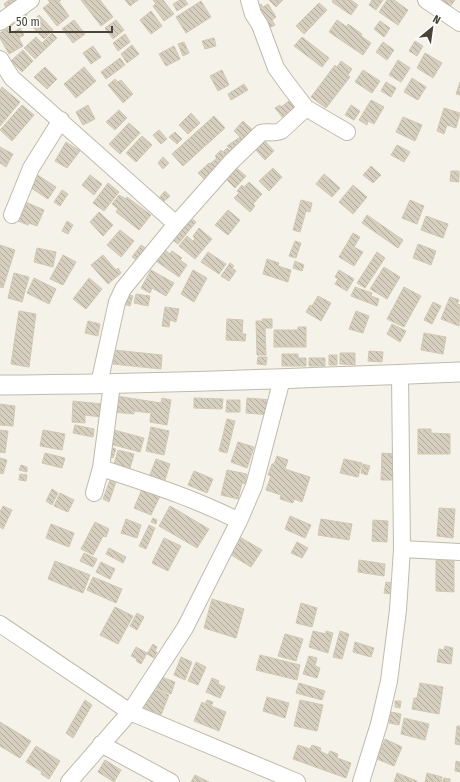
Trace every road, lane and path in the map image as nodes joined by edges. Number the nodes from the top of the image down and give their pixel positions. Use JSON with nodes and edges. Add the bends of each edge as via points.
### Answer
{"nodes":[{"id":1,"x":31,"y":0,"type":"edge"},
{"id":2,"x":249,"y":0,"type":"edge"},
{"id":3,"x":426,"y":0,"type":"edge"},
{"id":4,"x":0,"y":22,"type":"edge"},
{"id":5,"x":460,"y":23,"type":"edge"},
{"id":6,"x":0,"y":59,"type":"edge"},
{"id":7,"x":306,"y":108,"type":"junction"},
{"id":8,"x":61,"y":120,"type":"junction"},
{"id":9,"x":346,"y":132,"type":"dead end"},
{"id":10,"x":12,"y":215,"type":"dead end"},
{"id":11,"x":176,"y":224,"type":"junction"},
{"id":12,"x":460,"y":372,"type":"edge"},
{"id":13,"x":400,"y":375,"type":"junction"},
{"id":14,"x":282,"y":379,"type":"junction"},
{"id":15,"x":105,"y":384,"type":"junction"},
{"id":16,"x":0,"y":385,"type":"edge"},
{"id":17,"x":101,"y":468,"type":"junction"},
{"id":18,"x":94,"y":493,"type":"dead end"},
{"id":19,"x":239,"y":520,"type":"junction"},
{"id":20,"x":402,"y":548,"type":"junction"},
{"id":21,"x":460,"y":552,"type":"edge"},
{"id":22,"x":0,"y":624,"type":"edge"},
{"id":23,"x":130,"y":712,"type":"junction"},
{"id":24,"x":101,"y":744,"type":"junction"},
{"id":25,"x":69,"y":782,"type":"edge"},
{"id":26,"x":171,"y":782,"type":"edge"},
{"id":27,"x":297,"y":782,"type":"edge"},
{"id":28,"x":361,"y":782,"type":"edge"}],
"edges":[{"from":1,"to":4,"type":"street"},
{"from":2,"to":7,"type":"street","via":[[276,68]]},
{"from":3,"to":5,"type":"street"},
{"from":6,"to":8,"type":"street","via":[[12,78]]},
{"from":7,"to":9,"type":"street"},
{"from":7,"to":11,"type":"street","via":[[281,131],[261,133],[230,163]]},
{"from":8,"to":10,"type":"street","via":[[31,168]]},
{"from":8,"to":11,"type":"street"},
{"from":11,"to":15,"type":"street","via":[[123,289],[117,302]]},
{"from":12,"to":13,"type":"street"},
{"from":13,"to":14,"type":"street"},
{"from":13,"to":20,"type":"street"},
{"from":14,"to":15,"type":"street"},
{"from":14,"to":19,"type":"street","via":[[254,486]]},
{"from":15,"to":16,"type":"street"},
{"from":15,"to":17,"type":"street"},
{"from":17,"to":18,"type":"street"},
{"from":17,"to":19,"type":"street","via":[[183,495]]},
{"from":19,"to":23,"type":"street","via":[[185,628]]},
{"from":20,"to":21,"type":"street"},
{"from":20,"to":28,"type":"street","via":[[398,610],[389,681]]},
{"from":22,"to":23,"type":"street"},
{"from":23,"to":24,"type":"street"},
{"from":23,"to":27,"type":"street"},
{"from":24,"to":25,"type":"street"},
{"from":24,"to":26,"type":"street"}]}
